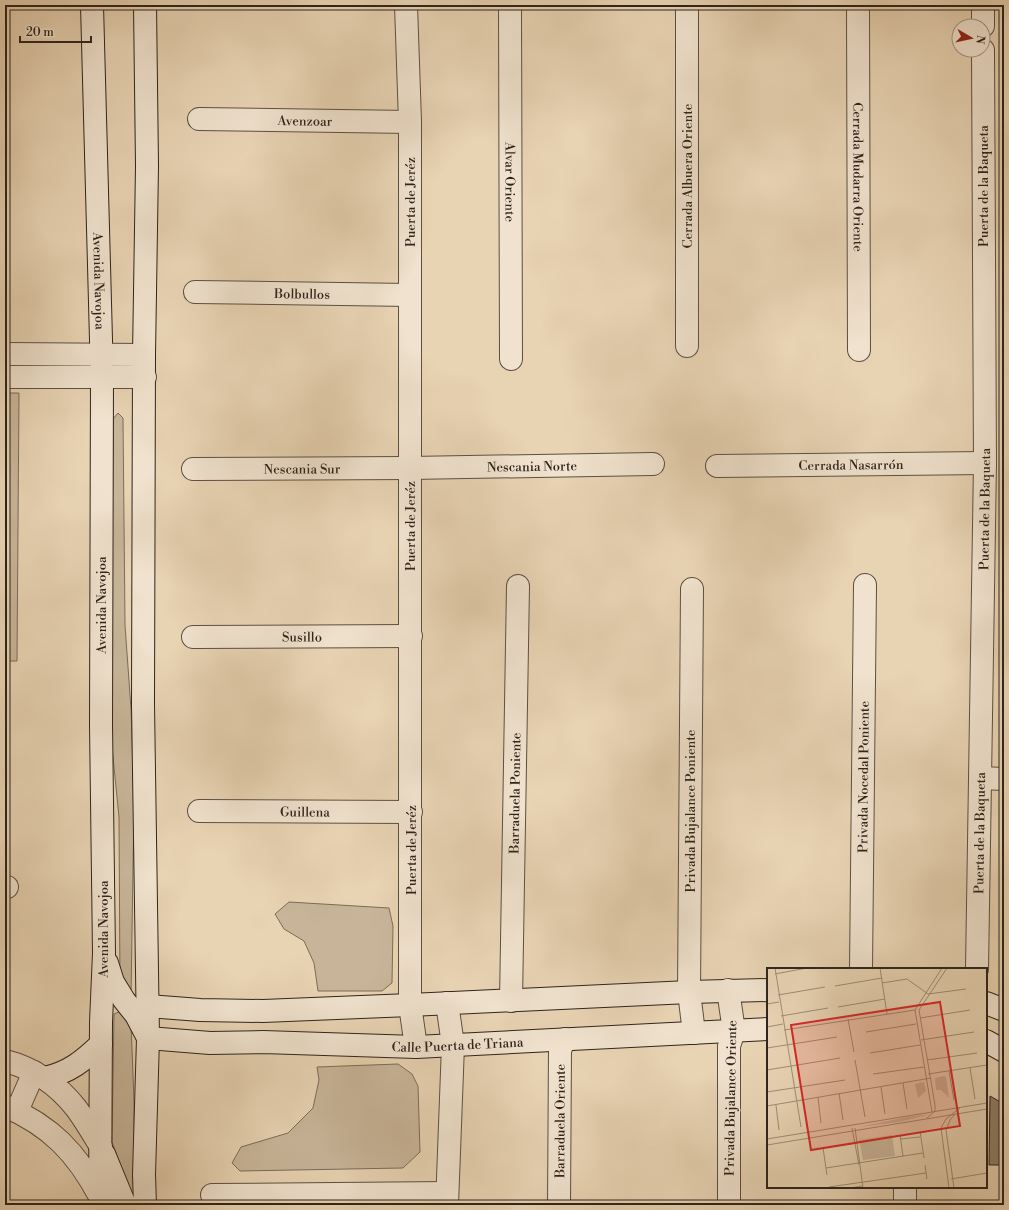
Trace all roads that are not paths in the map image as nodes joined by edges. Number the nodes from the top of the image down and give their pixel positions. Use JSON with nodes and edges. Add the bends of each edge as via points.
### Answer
{"nodes":[{"id":1,"x":92,"y":5,"type":"edge"},
{"id":2,"x":145,"y":5,"type":"edge"},
{"id":3,"x":406,"y":5,"type":"edge"},
{"id":4,"x":510,"y":5,"type":"edge"},
{"id":5,"x":687,"y":5,"type":"edge"},
{"id":6,"x":858,"y":5,"type":"edge"},
{"id":7,"x":983,"y":5,"type":"edge"},
{"id":8,"x":983,"y":18,"type":"edge"},
{"id":9,"x":983,"y":58,"type":"edge"},
{"id":10,"x":199,"y":119,"type":"dead end"},
{"id":11,"x":410,"y":122,"type":"junction"},
{"id":12,"x":195,"y":292,"type":"dead end"},
{"id":13,"x":410,"y":295,"type":"junction"},
{"id":14,"x":687,"y":346,"type":"dead end"},
{"id":15,"x":859,"y":350,"type":"dead end"},
{"id":16,"x":5,"y":354,"type":"edge"},
{"id":17,"x":101,"y":354,"type":"junction"},
{"id":18,"x":144,"y":355,"type":"junction"},
{"id":19,"x":511,"y":359,"type":"dead end"},
{"id":20,"x":5,"y":377,"type":"edge"},
{"id":21,"x":102,"y":377,"type":"junction"},
{"id":22,"x":145,"y":377,"type":"junction"},
{"id":23,"x":985,"y":463,"type":"junction"},
{"id":24,"x":653,"y":464,"type":"dead end"},
{"id":25,"x":717,"y":466,"type":"dead end"},
{"id":26,"x":410,"y":468,"type":"junction"},
{"id":27,"x":193,"y":469,"type":"dead end"},
{"id":28,"x":864,"y":585,"type":"dead end"},
{"id":29,"x":518,"y":586,"type":"dead end"},
{"id":30,"x":692,"y":589,"type":"dead end"},
{"id":31,"x":411,"y":636,"type":"junction"},
{"id":32,"x":193,"y":637,"type":"dead end"},
{"id":33,"x":980,"y":778,"type":"junction"},
{"id":34,"x":1004,"y":779,"type":"edge"},
{"id":35,"x":199,"y":811,"type":"dead end"},
{"id":36,"x":411,"y":812,"type":"junction"},
{"id":37,"x":104,"y":953,"type":"junction"},
{"id":38,"x":861,"y":968,"type":"edge"},
{"id":39,"x":977,"y":968,"type":"edge"},
{"id":40,"x":728,"y":990,"type":"junction"},
{"id":41,"x":767,"y":990,"type":"edge"},
{"id":42,"x":689,"y":992,"type":"junction"},
{"id":43,"x":511,"y":1001,"type":"junction"},
{"id":44,"x":447,"y":1003,"type":"junction"},
{"id":45,"x":987,"y":1003,"type":"edge"},
{"id":46,"x":410,"y":1005,"type":"junction"},
{"id":47,"x":148,"y":1006,"type":"junction"},
{"id":48,"x":263,"y":1010,"type":"junction"},
{"id":49,"x":1004,"y":1010,"type":"edge"},
{"id":50,"x":767,"y":1029,"type":"edge"},
{"id":51,"x":734,"y":1031,"type":"junction"},
{"id":52,"x":694,"y":1033,"type":"junction"},
{"id":53,"x":148,"y":1038,"type":"junction"},
{"id":54,"x":565,"y":1038,"type":"junction"},
{"id":55,"x":263,"y":1042,"type":"junction"},
{"id":56,"x":987,"y":1042,"type":"edge"},
{"id":57,"x":101,"y":1044,"type":"junction"},
{"id":58,"x":453,"y":1045,"type":"junction"},
{"id":59,"x":416,"y":1047,"type":"junction"},
{"id":60,"x":1004,"y":1051,"type":"edge"},
{"id":61,"x":5,"y":1061,"type":"edge"},
{"id":62,"x":39,"y":1075,"type":"junction"},
{"id":63,"x":11,"y":1109,"type":"edge"},
{"id":64,"x":101,"y":1147,"type":"junction"},
{"id":65,"x":905,"y":1188,"type":"edge"},
{"id":66,"x":212,"y":1195,"type":"dead end"},
{"id":67,"x":447,"y":1199,"type":"edge"},
{"id":68,"x":100,"y":1201,"type":"edge"},
{"id":69,"x":125,"y":1205,"type":"edge"},
{"id":70,"x":145,"y":1205,"type":"edge"},
{"id":71,"x":559,"y":1205,"type":"edge"},
{"id":72,"x":729,"y":1205,"type":"edge"},
{"id":73,"x":904,"y":1205,"type":"edge"}],
"edges":[{"from":1,"to":17,"type":"street","name":"Avenida Navojoa"},
{"from":2,"to":18,"type":"street","via":[[147,166]]},
{"from":3,"to":11,"type":"street","name":"Puerta de Jeréz"},
{"from":4,"to":19,"type":"street","name":"Alvar Oriente"},
{"from":5,"to":14,"type":"street","name":"Cerrada Albuera Oriente"},
{"from":6,"to":15,"type":"street","name":"Cerrada Mudarra Oriente"},
{"from":7,"to":8,"type":"street"},
{"from":9,"to":23,"type":"street","name":"Puerta de la Baqueta"},
{"from":10,"to":11,"type":"street","name":"Avenzoar"},
{"from":11,"to":13,"type":"street","name":"Puerta de Jeréz"},
{"from":12,"to":13,"type":"street","name":"Bolbullos"},
{"from":13,"to":26,"type":"street","name":"Puerta de Jeréz"},
{"from":16,"to":17,"type":"street"},
{"from":17,"to":18,"type":"street"},
{"from":17,"to":21,"type":"street","name":"Avenida Navojoa"},
{"from":18,"to":22,"type":"street"},
{"from":20,"to":21,"type":"street"},
{"from":21,"to":22,"type":"street"},
{"from":21,"to":37,"type":"street","name":"Avenida Navojoa","via":[[101,725]]},
{"from":22,"to":47,"type":"street","via":[[143,704]]},
{"from":23,"to":25,"type":"street","name":"Cerrada Nasarrón"},
{"from":23,"to":33,"type":"street","name":"Puerta de la Baqueta"},
{"from":24,"to":26,"type":"street","name":"Nescania Norte"},
{"from":26,"to":27,"type":"street","name":"Nescania Sur"},
{"from":26,"to":31,"type":"street","name":"Puerta de Jeréz"},
{"from":28,"to":38,"type":"street","name":"Privada Nocedal Poniente"},
{"from":29,"to":43,"type":"street","name":"Barraduela Poniente"},
{"from":30,"to":42,"type":"street","name":"Privada Bujalance Poniente"},
{"from":31,"to":32,"type":"street","name":"Susillo"},
{"from":31,"to":36,"type":"street","name":"Puerta de Jeréz"},
{"from":33,"to":34,"type":"street"},
{"from":33,"to":39,"type":"street","name":"Puerta de la Baqueta"},
{"from":35,"to":36,"type":"street","name":"Guillena"},
{"from":36,"to":46,"type":"street","name":"Puerta de Jeréz"},
{"from":37,"to":53,"type":"street","via":[[113,982],[136,1015]]},
{"from":37,"to":57,"type":"street","name":"Avenida Navojoa"},
{"from":40,"to":41,"type":"street"},
{"from":40,"to":42,"type":"street"},
{"from":40,"to":51,"type":"street","name":"Privada Bujalance Oriente"},
{"from":42,"to":43,"type":"street"},
{"from":42,"to":52,"type":"street","name":"Privada Bujalance Poniente"},
{"from":43,"to":44,"type":"street"},
{"from":44,"to":46,"type":"street"},
{"from":44,"to":58,"type":"street"},
{"from":45,"to":49,"type":"street"},
{"from":46,"to":48,"type":"street"},
{"from":46,"to":59,"type":"street","name":"Puerta de Jeréz"},
{"from":47,"to":48,"type":"street","via":[[200,1010]]},
{"from":47,"to":53,"type":"street"},
{"from":48,"to":55,"type":"street"},
{"from":50,"to":51,"type":"street","name":"Calle Puerta de Triana"},
{"from":51,"to":52,"type":"street","name":"Calle Puerta de Triana"},
{"from":51,"to":72,"type":"street","name":"Privada Bujalance Oriente","via":[[729,1046]]},
{"from":52,"to":54,"type":"street","name":"Calle Puerta de Triana"},
{"from":53,"to":55,"type":"street","name":"Calle Puerta de Triana","via":[[210,1043]]},
{"from":53,"to":70,"type":"street"},
{"from":54,"to":58,"type":"street","name":"Calle Puerta de Triana"},
{"from":54,"to":71,"type":"street","name":"Barraduela Oriente","via":[[560,1050]]},
{"from":55,"to":59,"type":"street","name":"Calle Puerta de Triana"},
{"from":56,"to":60,"type":"street"},
{"from":57,"to":62,"type":"street","via":[[69,1070],[57,1075]]},
{"from":57,"to":64,"type":"street","name":"Avenida Navojoa"},
{"from":58,"to":59,"type":"street","name":"Calle Puerta de Triana"},
{"from":58,"to":67,"type":"street"},
{"from":61,"to":62,"type":"street"},
{"from":62,"to":63,"type":"street"},
{"from":62,"to":64,"type":"street","via":[[62,1092],[77,1109]]},
{"from":63,"to":68,"type":"street","via":[[38,1123],[70,1151],[89,1175]]},
{"from":64,"to":68,"type":"street","name":"Avenida Navojoa"},
{"from":64,"to":69,"type":"street"},
{"from":65,"to":73,"type":"street"},
{"from":66,"to":67,"type":"street"}]}
